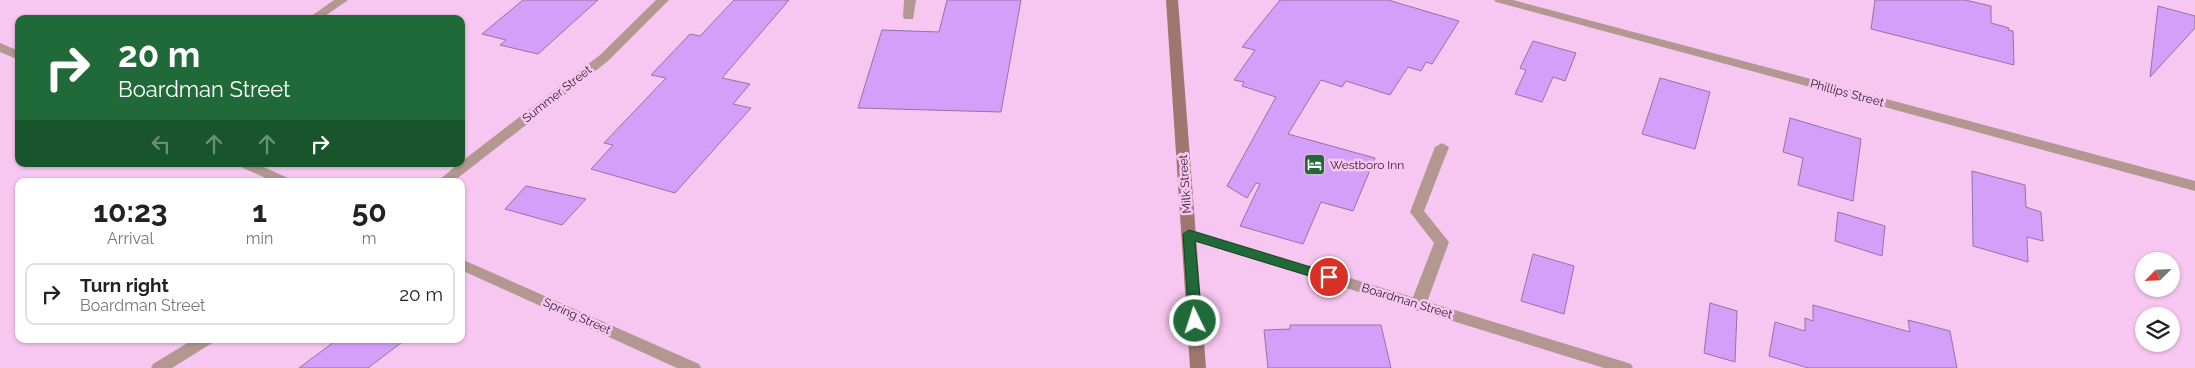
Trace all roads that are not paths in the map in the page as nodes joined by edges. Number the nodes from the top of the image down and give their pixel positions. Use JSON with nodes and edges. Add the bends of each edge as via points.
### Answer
{"nodes":[{"id":1,"x":342,"y":0,"type":"edge"},
{"id":2,"x":663,"y":0,"type":"edge"},
{"id":3,"x":910,"y":0,"type":"edge"},
{"id":4,"x":1172,"y":0,"type":"edge"},
{"id":5,"x":1500,"y":0,"type":"edge"},
{"id":6,"x":319,"y":15,"type":"edge"},
{"id":7,"x":908,"y":17,"type":"dead end"},
{"id":8,"x":0,"y":47,"type":"edge"},
{"id":9,"x":15,"y":54,"type":"edge"},
{"id":10,"x":1442,"y":147,"type":"dead end"},
{"id":11,"x":465,"y":166,"type":"edge"},
{"id":12,"x":253,"y":167,"type":"edge"},
{"id":13,"x":463,"y":167,"type":"edge"},
{"id":14,"x":276,"y":178,"type":"edge"},
{"id":15,"x":449,"y":178,"type":"edge"},
{"id":16,"x":2195,"y":186,"type":"edge"},
{"id":17,"x":1189,"y":234,"type":"junction"},
{"id":18,"x":465,"y":266,"type":"edge"},
{"id":19,"x":1418,"y":305,"type":"junction"},
{"id":20,"x":200,"y":343,"type":"edge"},
{"id":21,"x":159,"y":368,"type":"edge"},
{"id":22,"x":693,"y":368,"type":"edge"},
{"id":23,"x":1198,"y":368,"type":"edge"},
{"id":24,"x":1625,"y":368,"type":"edge"}],
"edges":[{"from":1,"to":6,"type":"street"},
{"from":2,"to":11,"type":"street","name":"Summer Street","via":[[604,58]]},
{"from":3,"to":7,"type":"street"},
{"from":4,"to":17,"type":"main road","name":"Milk Street"},
{"from":5,"to":16,"type":"street","name":"Phillips Street"},
{"from":8,"to":9,"type":"street"},
{"from":10,"to":19,"type":"street","via":[[1417,212],[1442,242]]},
{"from":12,"to":14,"type":"street"},
{"from":13,"to":15,"type":"street","name":"Summer Street"},
{"from":17,"to":19,"type":"street","name":"Boardman Street"},
{"from":17,"to":23,"type":"main road","name":"Milk Street"},
{"from":18,"to":22,"type":"street","name":"Spring Street"},
{"from":19,"to":24,"type":"street","name":"Boardman Street"},
{"from":20,"to":21,"type":"street"}]}
